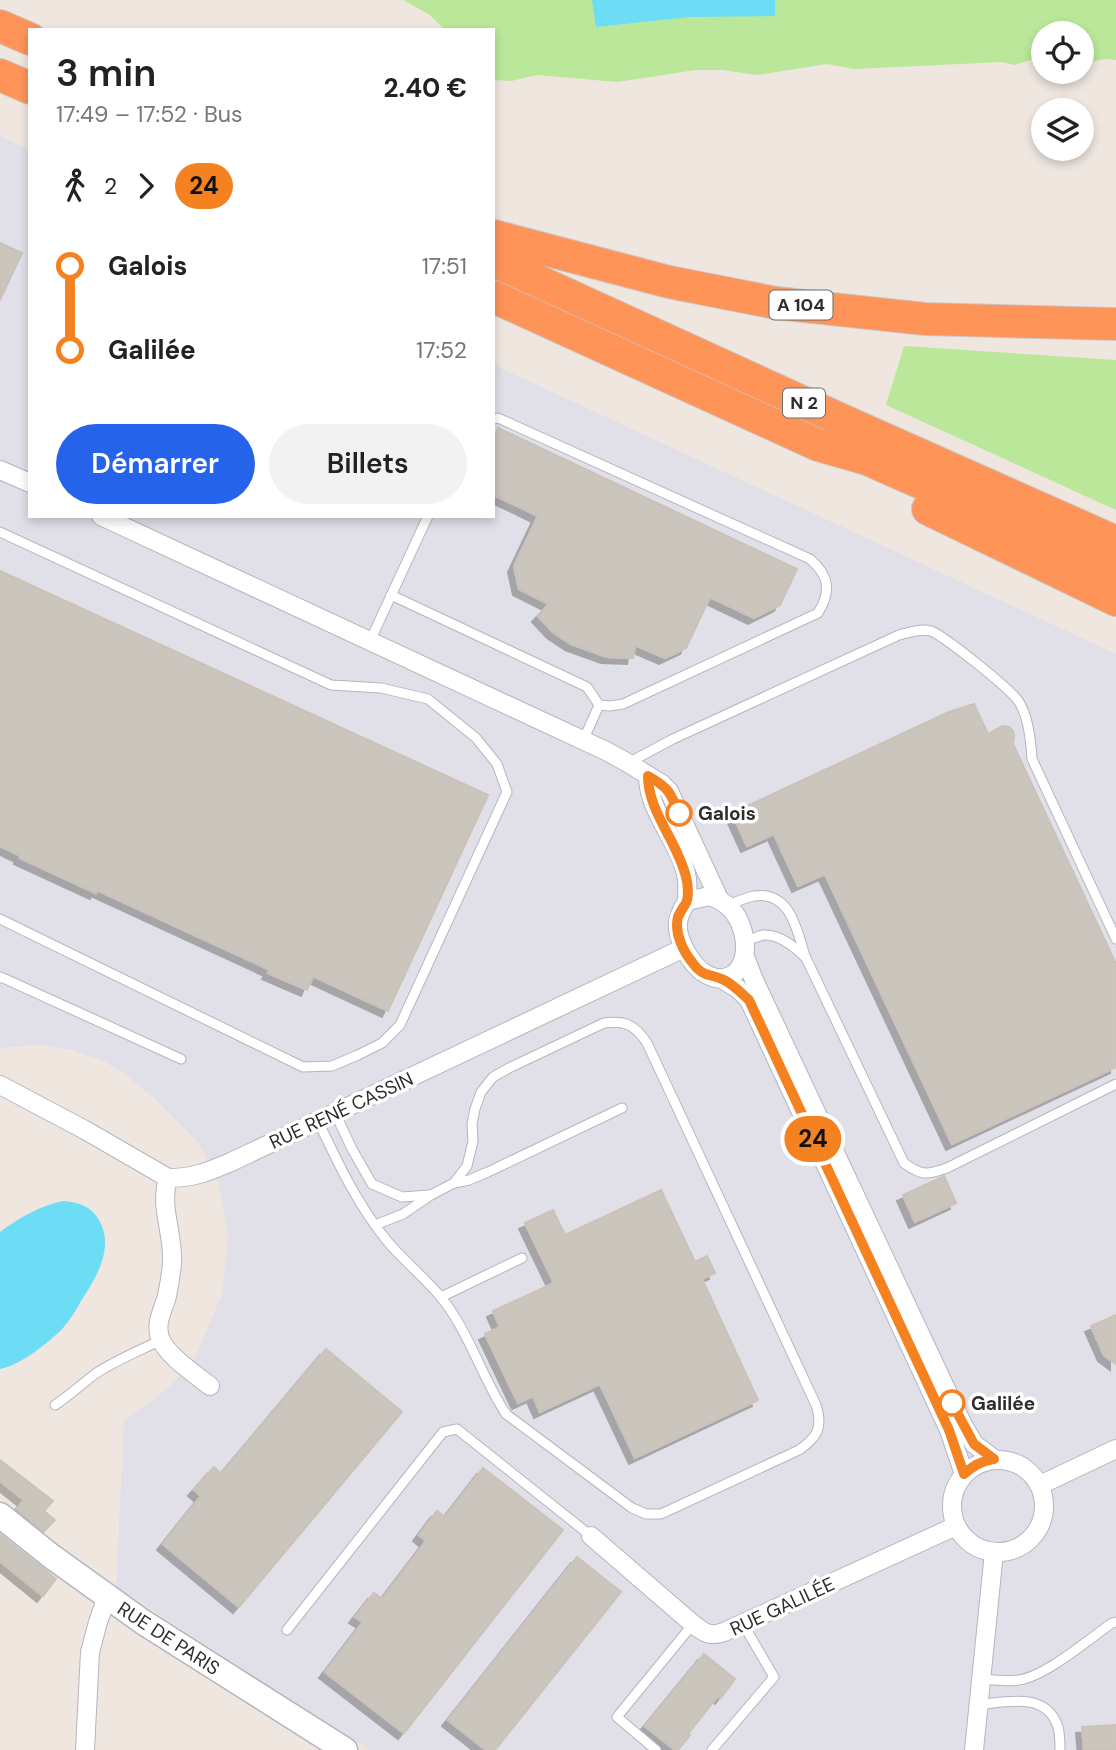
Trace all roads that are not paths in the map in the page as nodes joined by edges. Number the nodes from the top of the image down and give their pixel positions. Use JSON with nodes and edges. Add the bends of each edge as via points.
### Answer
{"nodes":[{"id":1,"x":0,"y":26,"type":"edge"},
{"id":2,"x":28,"y":38,"type":"edge"},
{"id":3,"x":0,"y":75,"type":"edge"},
{"id":4,"x":28,"y":87,"type":"edge"},
{"id":5,"x":495,"y":236,"type":"edge"},
{"id":6,"x":495,"y":261,"type":"edge"},
{"id":7,"x":495,"y":297,"type":"edge"},
{"id":8,"x":1116,"y":324,"type":"edge"},
{"id":9,"x":495,"y":419,"type":"edge"},
{"id":10,"x":818,"y":445,"type":"junction"},
{"id":11,"x":0,"y":470,"type":"edge"},
{"id":12,"x":28,"y":482,"type":"edge"},
{"id":13,"x":105,"y":518,"type":"edge"},
{"id":14,"x":427,"y":518,"type":"edge"},
{"id":15,"x":0,"y":531,"type":"edge"},
{"id":16,"x":1116,"y":542,"type":"edge"},
{"id":17,"x":1116,"y":569,"type":"edge"},
{"id":18,"x":391,"y":595,"type":"junction"},
{"id":19,"x":1116,"y":600,"type":"edge"},
{"id":20,"x":370,"y":641,"type":"junction"},
{"id":21,"x":599,"y":705,"type":"junction"},
{"id":22,"x":583,"y":741,"type":"junction"},
{"id":23,"x":628,"y":763,"type":"junction"},
{"id":24,"x":648,"y":776,"type":"junction"},
{"id":25,"x":687,"y":901,"type":"junction"},
{"id":26,"x":723,"y":902,"type":"junction"},
{"id":27,"x":0,"y":919,"type":"edge"},
{"id":28,"x":1116,"y":939,"type":"edge"},
{"id":29,"x":684,"y":948,"type":"junction"},
{"id":30,"x":745,"y":949,"type":"junction"},
{"id":31,"x":806,"y":958,"type":"junction"},
{"id":32,"x":0,"y":978,"type":"edge"},
{"id":33,"x":722,"y":979,"type":"junction"},
{"id":34,"x":181,"y":1059,"type":"dead end"},
{"id":35,"x":1116,"y":1084,"type":"edge"},
{"id":36,"x":0,"y":1085,"type":"edge"},
{"id":37,"x":622,"y":1108,"type":"dead end"},
{"id":38,"x":335,"y":1113,"type":"junction"},
{"id":39,"x":317,"y":1121,"type":"junction"},
{"id":40,"x":168,"y":1178,"type":"junction"},
{"id":41,"x":454,"y":1183,"type":"junction"},
{"id":42,"x":431,"y":1195,"type":"junction"},
{"id":43,"x":375,"y":1225,"type":"junction"},
{"id":44,"x":522,"y":1258,"type":"dead end"},
{"id":45,"x":441,"y":1297,"type":"junction"},
{"id":46,"x":161,"y":1340,"type":"junction"},
{"id":47,"x":211,"y":1386,"type":"dead end"},
{"id":48,"x":55,"y":1405,"type":"dead end"},
{"id":49,"x":1116,"y":1450,"type":"edge"},
{"id":50,"x":994,"y":1459,"type":"junction"},
{"id":51,"x":964,"y":1474,"type":"junction"},
{"id":52,"x":1040,"y":1485,"type":"junction"},
{"id":53,"x":0,"y":1515,"type":"edge"},
{"id":54,"x":956,"y":1526,"type":"junction"},
{"id":55,"x":591,"y":1536,"type":"joint"},
{"id":56,"x":994,"y":1552,"type":"junction"},
{"id":57,"x":107,"y":1597,"type":"junction"},
{"id":58,"x":1116,"y":1622,"type":"edge"},
{"id":59,"x":693,"y":1624,"type":"junction"},
{"id":60,"x":743,"y":1624,"type":"junction"},
{"id":61,"x":287,"y":1630,"type":"dead end"},
{"id":62,"x":980,"y":1679,"type":"junction"},
{"id":63,"x":978,"y":1705,"type":"junction"},
{"id":64,"x":85,"y":1750,"type":"edge"},
{"id":65,"x":345,"y":1750,"type":"edge"},
{"id":66,"x":656,"y":1750,"type":"edge"},
{"id":67,"x":712,"y":1750,"type":"edge"},
{"id":68,"x":974,"y":1750,"type":"edge"},
{"id":69,"x":1060,"y":1750,"type":"edge"}],
"edges":[{"from":1,"to":2,"type":"highway"},
{"from":3,"to":4,"type":"highway"},
{"from":5,"to":8,"type":"highway","number":"A 104","via":[[669,282],[776,303],[925,318]]},
{"from":6,"to":16,"type":"highway","number":"N 2"},
{"from":7,"to":10,"type":"highway"},
{"from":9,"to":21,"type":"lane","via":[[810,559],[827,584],[826,600],[818,613],[623,704]]},
{"from":10,"to":17,"type":"highway","number":"N 2","via":[[867,460]]},
{"from":10,"to":19,"type":"highway","via":[[860,475]]},
{"from":11,"to":12,"type":"street"},
{"from":13,"to":20,"type":"street"},
{"from":14,"to":18,"type":"lane"},
{"from":15,"to":27,"type":"lane","via":[[331,685],[381,688],[428,699],[476,737],[497,764],[507,792],[400,1024],[382,1043],[332,1066],[303,1067]]},
{"from":18,"to":20,"type":"lane"},
{"from":18,"to":21,"type":"lane","via":[[587,687]]},
{"from":20,"to":22,"type":"street"},
{"from":21,"to":22,"type":"lane"},
{"from":22,"to":23,"type":"street"},
{"from":23,"to":24,"type":"street"},
{"from":23,"to":28,"type":"lane","via":[[899,635],[930,631],[995,678],[1019,702],[1030,733],[1032,759]]},
{"from":24,"to":25,"type":"street","via":[[648,790],[687,878]]},
{"from":24,"to":26,"type":"street","via":[[669,791]]},
{"from":25,"to":26,"type":"street","via":[[709,896]]},
{"from":25,"to":29,"type":"street","via":[[677,928]]},
{"from":26,"to":30,"type":"street","via":[[737,916]]},
{"from":26,"to":31,"type":"lane","via":[[769,896],[783,903],[794,919]]},
{"from":29,"to":33,"type":"street","via":[[699,971]]},
{"from":29,"to":38,"type":"street","name":"RUE RENÉ CASSIN"},
{"from":30,"to":31,"type":"lane","via":[[763,935],[794,946]]},
{"from":30,"to":33,"type":"street","via":[[741,967]]},
{"from":30,"to":50,"type":"street","via":[[754,980],[962,1423],[974,1444]]},
{"from":31,"to":35,"type":"lane","via":[[904,1163],[917,1172],[929,1174],[947,1168]]},
{"from":32,"to":34,"type":"lane"},
{"from":33,"to":51,"type":"street","via":[[749,1000],[949,1430]]},
{"from":36,"to":40,"type":"street"},
{"from":37,"to":41,"type":"lane","via":[[488,1172]]},
{"from":38,"to":39,"type":"street","name":"RUE RENÉ CASSIN"},
{"from":38,"to":42,"type":"lane","via":[[372,1184],[402,1197]]},
{"from":39,"to":40,"type":"street","name":"RUE RENÉ CASSIN","via":[[210,1172]]},
{"from":39,"to":43,"type":"lane"},
{"from":40,"to":46,"type":"street","via":[[164,1201],[172,1265],[158,1322]]},
{"from":41,"to":42,"type":"lane"},
{"from":41,"to":45,"type":"lane","via":[[467,1166],[475,1109],[493,1077],[604,1023],[628,1024],[647,1043],[816,1405],[818,1431],[799,1450],[672,1510],[646,1514],[506,1413]]},
{"from":42,"to":43,"type":"lane","via":[[403,1214]]},
{"from":43,"to":45,"type":"lane"},
{"from":44,"to":45,"type":"lane"},
{"from":46,"to":47,"type":"street"},
{"from":46,"to":48,"type":"lane","via":[[94,1375]]},
{"from":49,"to":52,"type":"street"},
{"from":50,"to":51,"type":"street","via":[[982,1461]]},
{"from":50,"to":52,"type":"street","via":[[1021,1465]]},
{"from":51,"to":54,"type":"street","via":[[952,1499]]},
{"from":52,"to":56,"type":"street","via":[[1044,1513],[1032,1538],[1014,1549]]},
{"from":53,"to":57,"type":"street","name":"RUE DE PARIS"},
{"from":54,"to":56,"type":"street","via":[[971,1544]]},
{"from":54,"to":60,"type":"street","name":"RUE GALILÉE"},
{"from":55,"to":59,"type":"street","name":"RUE GALILÉE"},
{"from":55,"to":61,"type":"lane","via":[[457,1429],[443,1432]]},
{"from":56,"to":62,"type":"street"},
{"from":57,"to":64,"type":"street","via":[[90,1652]]},
{"from":57,"to":65,"type":"street","name":"RUE DE PARIS"},
{"from":58,"to":62,"type":"lane","via":[[1030,1678]]},
{"from":59,"to":60,"type":"street","name":"RUE GALILÉE","via":[[710,1635]]},
{"from":59,"to":66,"type":"lane","via":[[617,1717]]},
{"from":60,"to":67,"type":"lane","via":[[774,1677]]},
{"from":62,"to":63,"type":"street"},
{"from":63,"to":68,"type":"street"},
{"from":63,"to":69,"type":"lane","via":[[1023,1700],[1039,1704],[1059,1728]]}]}
